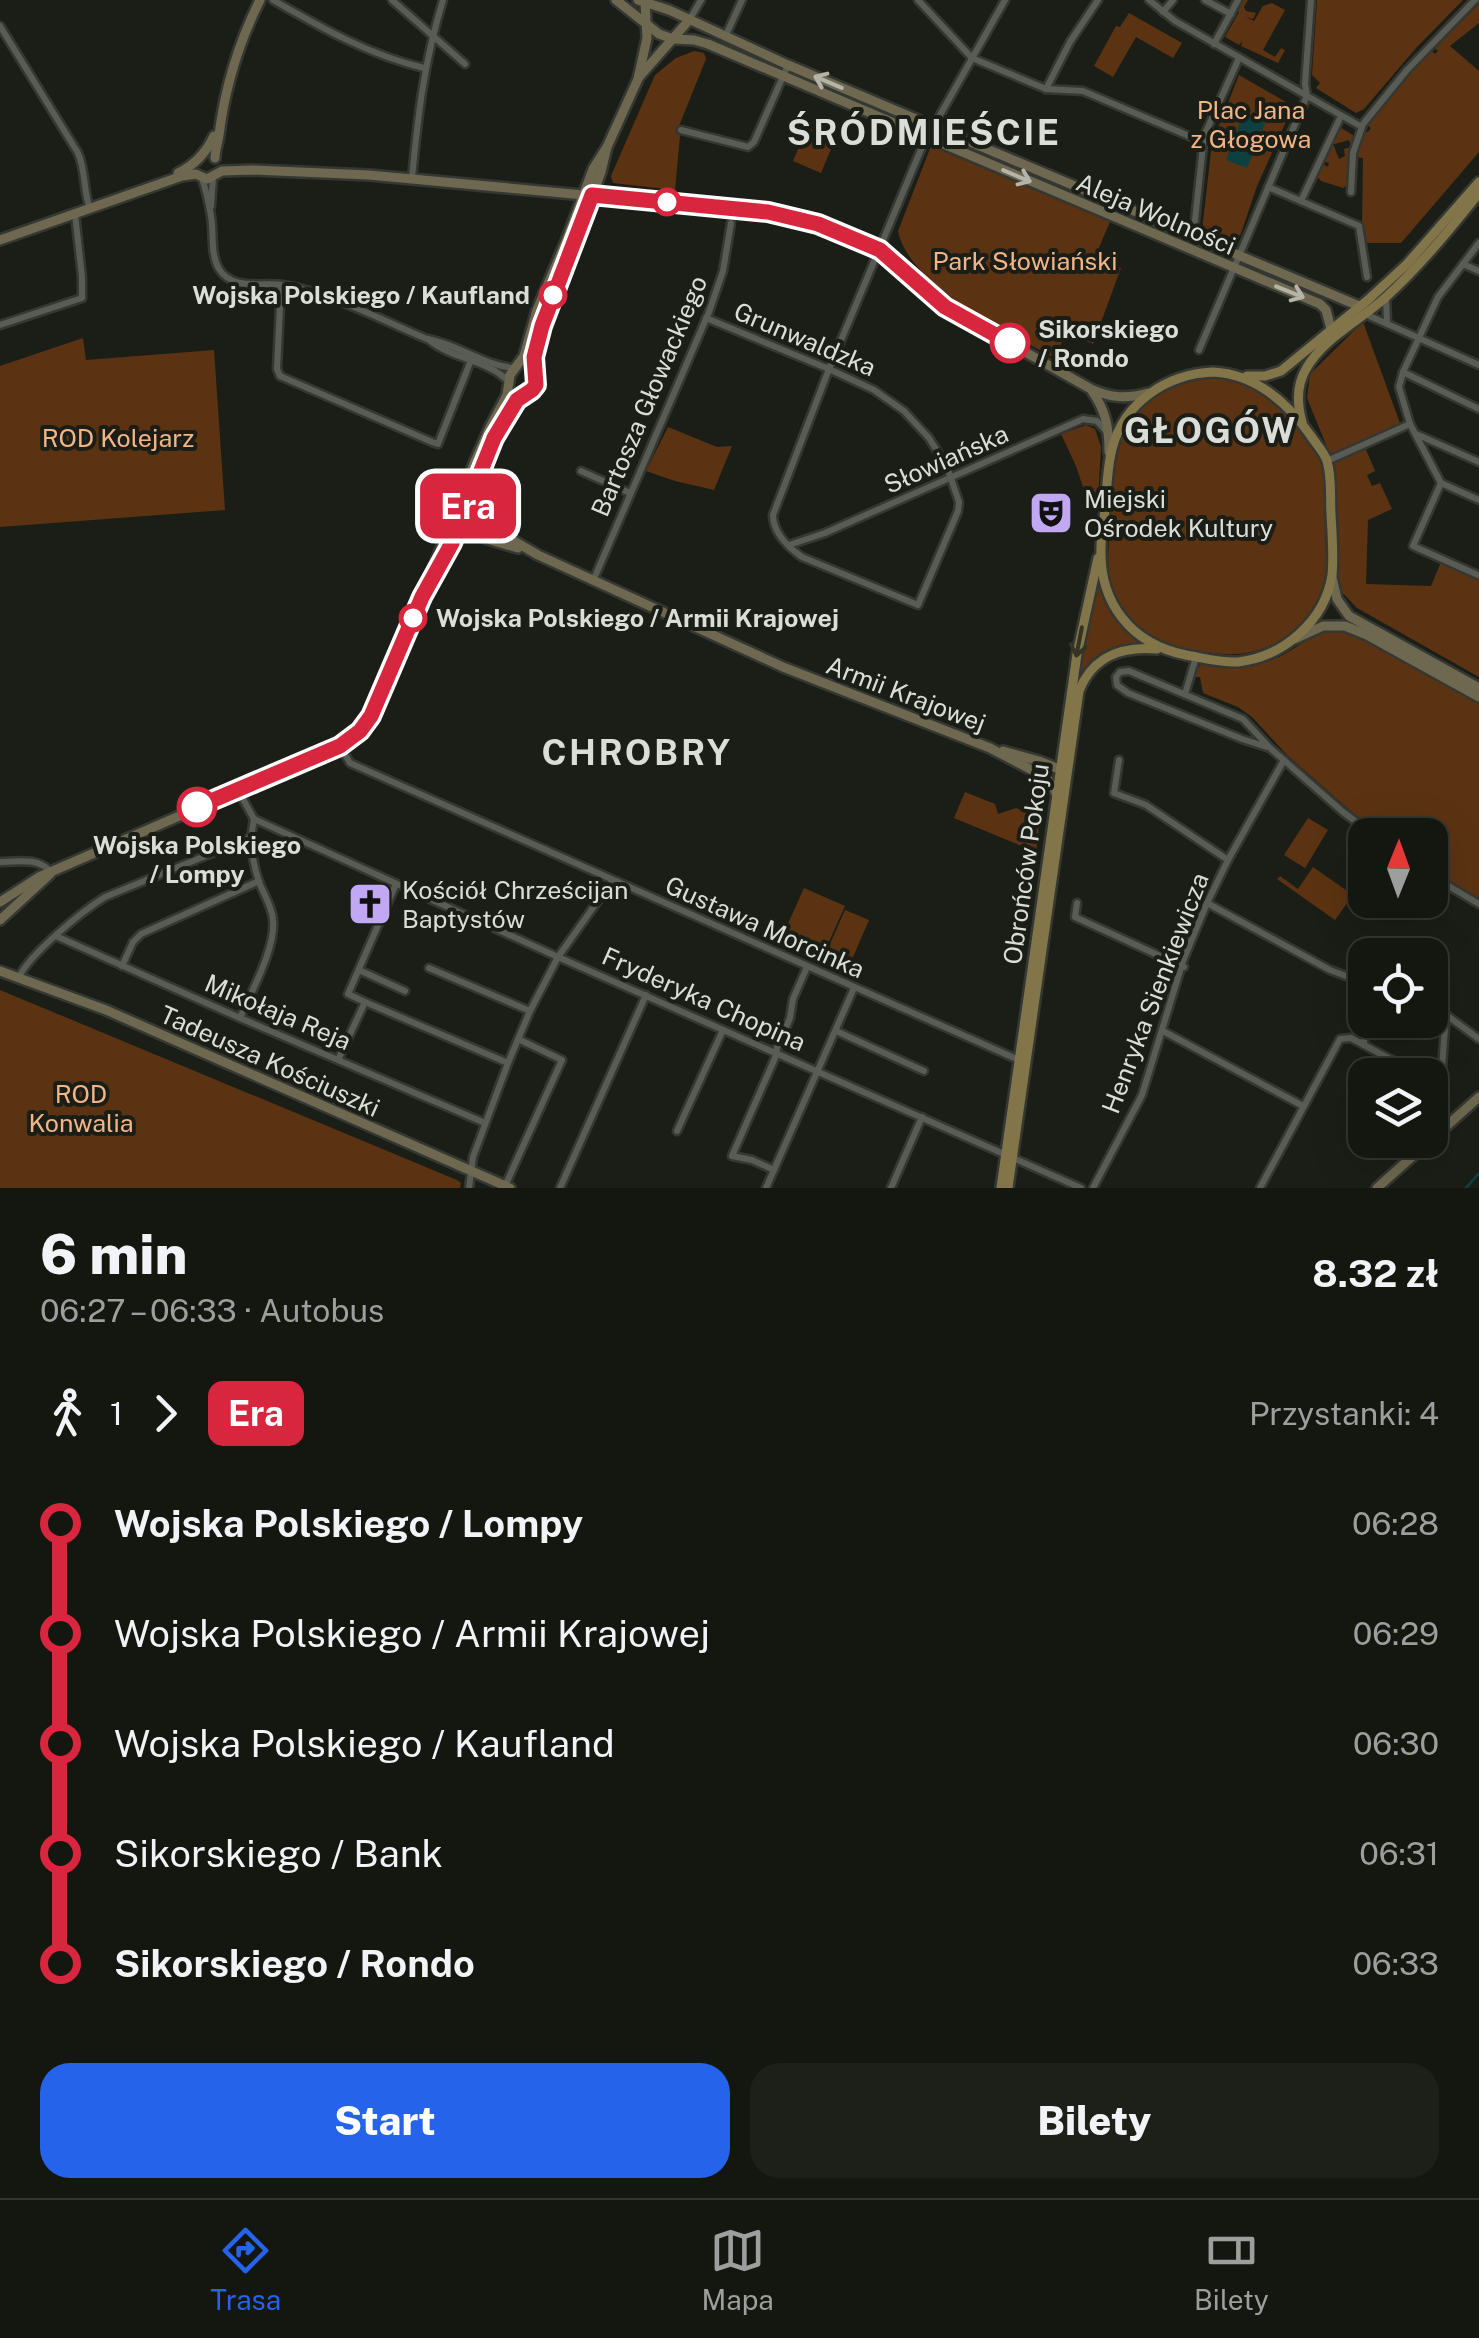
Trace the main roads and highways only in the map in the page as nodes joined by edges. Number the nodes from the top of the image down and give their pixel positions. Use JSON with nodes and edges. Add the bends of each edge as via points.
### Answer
{"nodes":[{"id":1,"x":1479,"y":182,"type":"edge"},
{"id":2,"x":1479,"y":192,"type":"edge"},
{"id":3,"x":1362,"y":310,"type":"junction"},
{"id":4,"x":1230,"y":373,"type":"junction"},
{"id":5,"x":1303,"y":424,"type":"junction"},
{"id":6,"x":1101,"y":547,"type":"junction"},
{"id":7,"x":1164,"y":650,"type":"junction"},
{"id":8,"x":1062,"y":772,"type":"junction"},
{"id":9,"x":1009,"y":1155,"type":"junction"},
{"id":10,"x":1004,"y":1188,"type":"edge"}],
"edges":[{"from":1,"to":3,"type":"main road"},
{"from":2,"to":3,"type":"main road","via":[[1425,260],[1386,298]]},
{"from":3,"to":4,"type":"main road","via":[[1277,373]]},
{"from":3,"to":5,"type":"main road","via":[[1306,368],[1298,392]]},
{"from":4,"to":5,"type":"main road","via":[[1273,394]]},
{"from":4,"to":6,"type":"main road","via":[[1175,380],[1148,392],[1126,418],[1109,464]]},
{"from":5,"to":7,"type":"main road","via":[[1327,461],[1332,574],[1319,609],[1293,640],[1248,660]]},
{"from":6,"to":7,"type":"main road","via":[[1116,610]]},
{"from":6,"to":8,"type":"main road","name":"Obrońców Pokoju","one_way":true,"via":[[1077,654]]},
{"from":7,"to":8,"type":"main road","name":"Obrońców Pokoju","via":[[1125,650],[1094,666],[1079,692]]},
{"from":8,"to":9,"type":"main road","name":"Obrońców Pokoju"},
{"from":8,"to":9,"type":"main road","name":"Obrońców Pokoju"},
{"from":9,"to":10,"type":"main road","name":"Obrońców Pokoju"}]}
